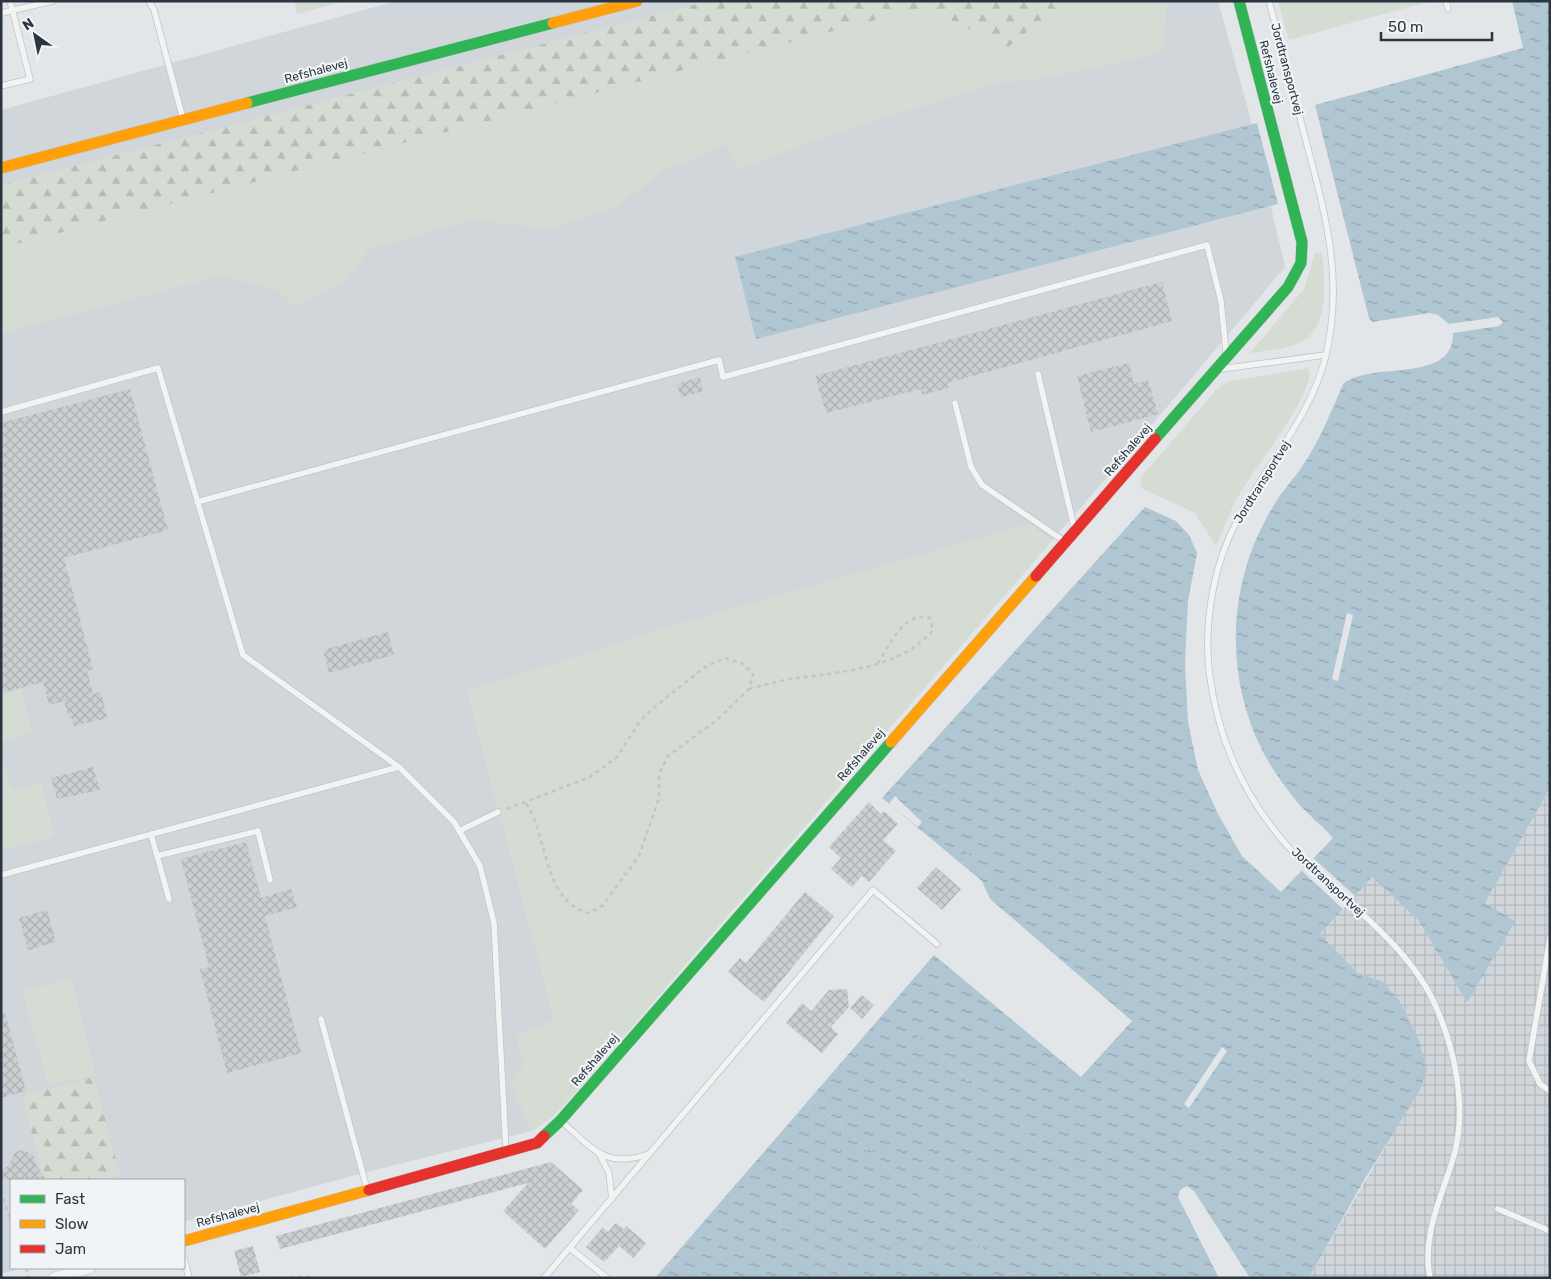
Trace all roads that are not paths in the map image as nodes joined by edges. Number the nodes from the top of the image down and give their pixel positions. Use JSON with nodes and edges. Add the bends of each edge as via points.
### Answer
{"nodes":[{"id":1,"x":10,"y":1,"type":"edge"},
{"id":2,"x":53,"y":1,"type":"edge"},
{"id":3,"x":149,"y":1,"type":"edge"},
{"id":4,"x":637,"y":1,"type":"edge"},
{"id":5,"x":1239,"y":1,"type":"edge"},
{"id":6,"x":1269,"y":1,"type":"edge"},
{"id":7,"x":1446,"y":1,"type":"edge"},
{"id":8,"x":1448,"y":8,"type":"dead end"},
{"id":9,"x":13,"y":11,"type":"junction"},
{"id":10,"x":1,"y":14,"type":"edge"},
{"id":11,"x":1,"y":86,"type":"edge"},
{"id":12,"x":183,"y":120,"type":"junction"},
{"id":13,"x":1,"y":168,"type":"edge"},
{"id":14,"x":1325,"y":355,"type":"junction"},
{"id":15,"x":1226,"y":359,"type":"junction"},
{"id":16,"x":1216,"y":370,"type":"junction"},
{"id":17,"x":1038,"y":374,"type":"dead end"},
{"id":18,"x":955,"y":403,"type":"dead end"},
{"id":19,"x":1,"y":412,"type":"edge"},
{"id":20,"x":197,"y":502,"type":"junction"},
{"id":21,"x":1075,"y":531,"type":"junction"},
{"id":22,"x":1066,"y":542,"type":"junction"},
{"id":23,"x":399,"y":767,"type":"junction"},
{"id":24,"x":498,"y":812,"type":"road end"},
{"id":25,"x":459,"y":831,"type":"junction"},
{"id":26,"x":151,"y":834,"type":"junction"},
{"id":27,"x":157,"y":856,"type":"junction"},
{"id":28,"x":1,"y":874,"type":"edge"},
{"id":29,"x":270,"y":880,"type":"dead end"},
{"id":30,"x":169,"y":899,"type":"dead end"},
{"id":31,"x":1550,"y":938,"type":"edge"},
{"id":32,"x":937,"y":944,"type":"dead end"},
{"id":33,"x":321,"y":1019,"type":"dead end"},
{"id":34,"x":1550,"y":1091,"type":"edge"},
{"id":35,"x":560,"y":1120,"type":"junction"},
{"id":36,"x":506,"y":1152,"type":"junction"},
{"id":37,"x":599,"y":1153,"type":"junction"},
{"id":38,"x":651,"y":1153,"type":"junction"},
{"id":39,"x":367,"y":1191,"type":"junction"},
{"id":40,"x":612,"y":1199,"type":"junction"},
{"id":41,"x":1498,"y":1210,"type":"dead end"},
{"id":42,"x":1550,"y":1231,"type":"edge"},
{"id":43,"x":185,"y":1241,"type":"edge"},
{"id":44,"x":570,"y":1248,"type":"junction"},
{"id":45,"x":185,"y":1262,"type":"edge"},
{"id":46,"x":86,"y":1269,"type":"edge"},
{"id":47,"x":54,"y":1278,"type":"edge"},
{"id":48,"x":189,"y":1278,"type":"edge"},
{"id":49,"x":544,"y":1278,"type":"edge"},
{"id":50,"x":607,"y":1278,"type":"edge"},
{"id":51,"x":1430,"y":1278,"type":"edge"}],
"edges":[{"from":1,"to":9,"type":"lane"},
{"from":2,"to":9,"type":"lane"},
{"from":3,"to":12,"type":"lane"},
{"from":4,"to":12,"type":"street","name":"Refshalevej"},
{"from":5,"to":15,"type":"street","name":"Refshalevej","via":[[1302,242],[1301,263],[1288,287]]},
{"from":6,"to":14,"type":"lane","name":"Jordtransportvej","via":[[1328,223],[1334,264],[1334,302]]},
{"from":7,"to":8,"type":"lane"},
{"from":9,"to":10,"type":"lane"},
{"from":9,"to":11,"type":"lane","via":[[30,79]]},
{"from":12,"to":13,"type":"street","name":"Refshalevej"},
{"from":14,"to":16,"type":"lane"},
{"from":14,"to":51,"type":"lane","name":"Jordtransportvej","via":[[1312,394],[1289,440],[1237,520],[1225,549],[1211,600],[1209,666],[1216,714],[1228,754],[1248,795],[1276,833],[1406,958],[1431,998],[1450,1049],[1461,1121],[1454,1160],[1439,1196],[1430,1230],[1427,1262]]},
{"from":15,"to":16,"type":"street","name":"Refshalevej"},
{"from":15,"to":20,"type":"lane","via":[[1221,301],[1207,245],[723,377],[719,360]]},
{"from":16,"to":21,"type":"street","name":"Refshalevej"},
{"from":17,"to":21,"type":"lane"},
{"from":18,"to":22,"type":"lane","via":[[971,467],[982,485]]},
{"from":19,"to":20,"type":"lane","via":[[158,368]]},
{"from":20,"to":23,"type":"lane","via":[[243,655]]},
{"from":21,"to":22,"type":"street","name":"Refshalevej"},
{"from":22,"to":35,"type":"street","name":"Refshalevej"},
{"from":23,"to":25,"type":"lane","via":[[454,822]]},
{"from":23,"to":26,"type":"lane"},
{"from":24,"to":25,"type":"lane"},
{"from":25,"to":36,"type":"lane","via":[[480,866],[494,923]]},
{"from":26,"to":27,"type":"lane"},
{"from":26,"to":28,"type":"lane"},
{"from":27,"to":29,"type":"lane","via":[[258,832]]},
{"from":27,"to":30,"type":"lane"},
{"from":31,"to":34,"type":"lane","via":[[1528,1061],[1540,1084]]},
{"from":32,"to":38,"type":"lane","via":[[873,890]]},
{"from":33,"to":39,"type":"lane"},
{"from":35,"to":36,"type":"street","name":"Refshalevej","via":[[537,1143]]},
{"from":35,"to":37,"type":"lane"},
{"from":36,"to":39,"type":"street","name":"Refshalevej"},
{"from":37,"to":38,"type":"lane","via":[[612,1160]]},
{"from":37,"to":40,"type":"lane","via":[[609,1173]]},
{"from":38,"to":40,"type":"lane"},
{"from":39,"to":43,"type":"street","name":"Refshalevej"},
{"from":40,"to":44,"type":"lane"},
{"from":41,"to":42,"type":"lane"},
{"from":44,"to":49,"type":"lane"},
{"from":44,"to":50,"type":"lane"},
{"from":45,"to":48,"type":"lane"},
{"from":46,"to":47,"type":"street"}]}
